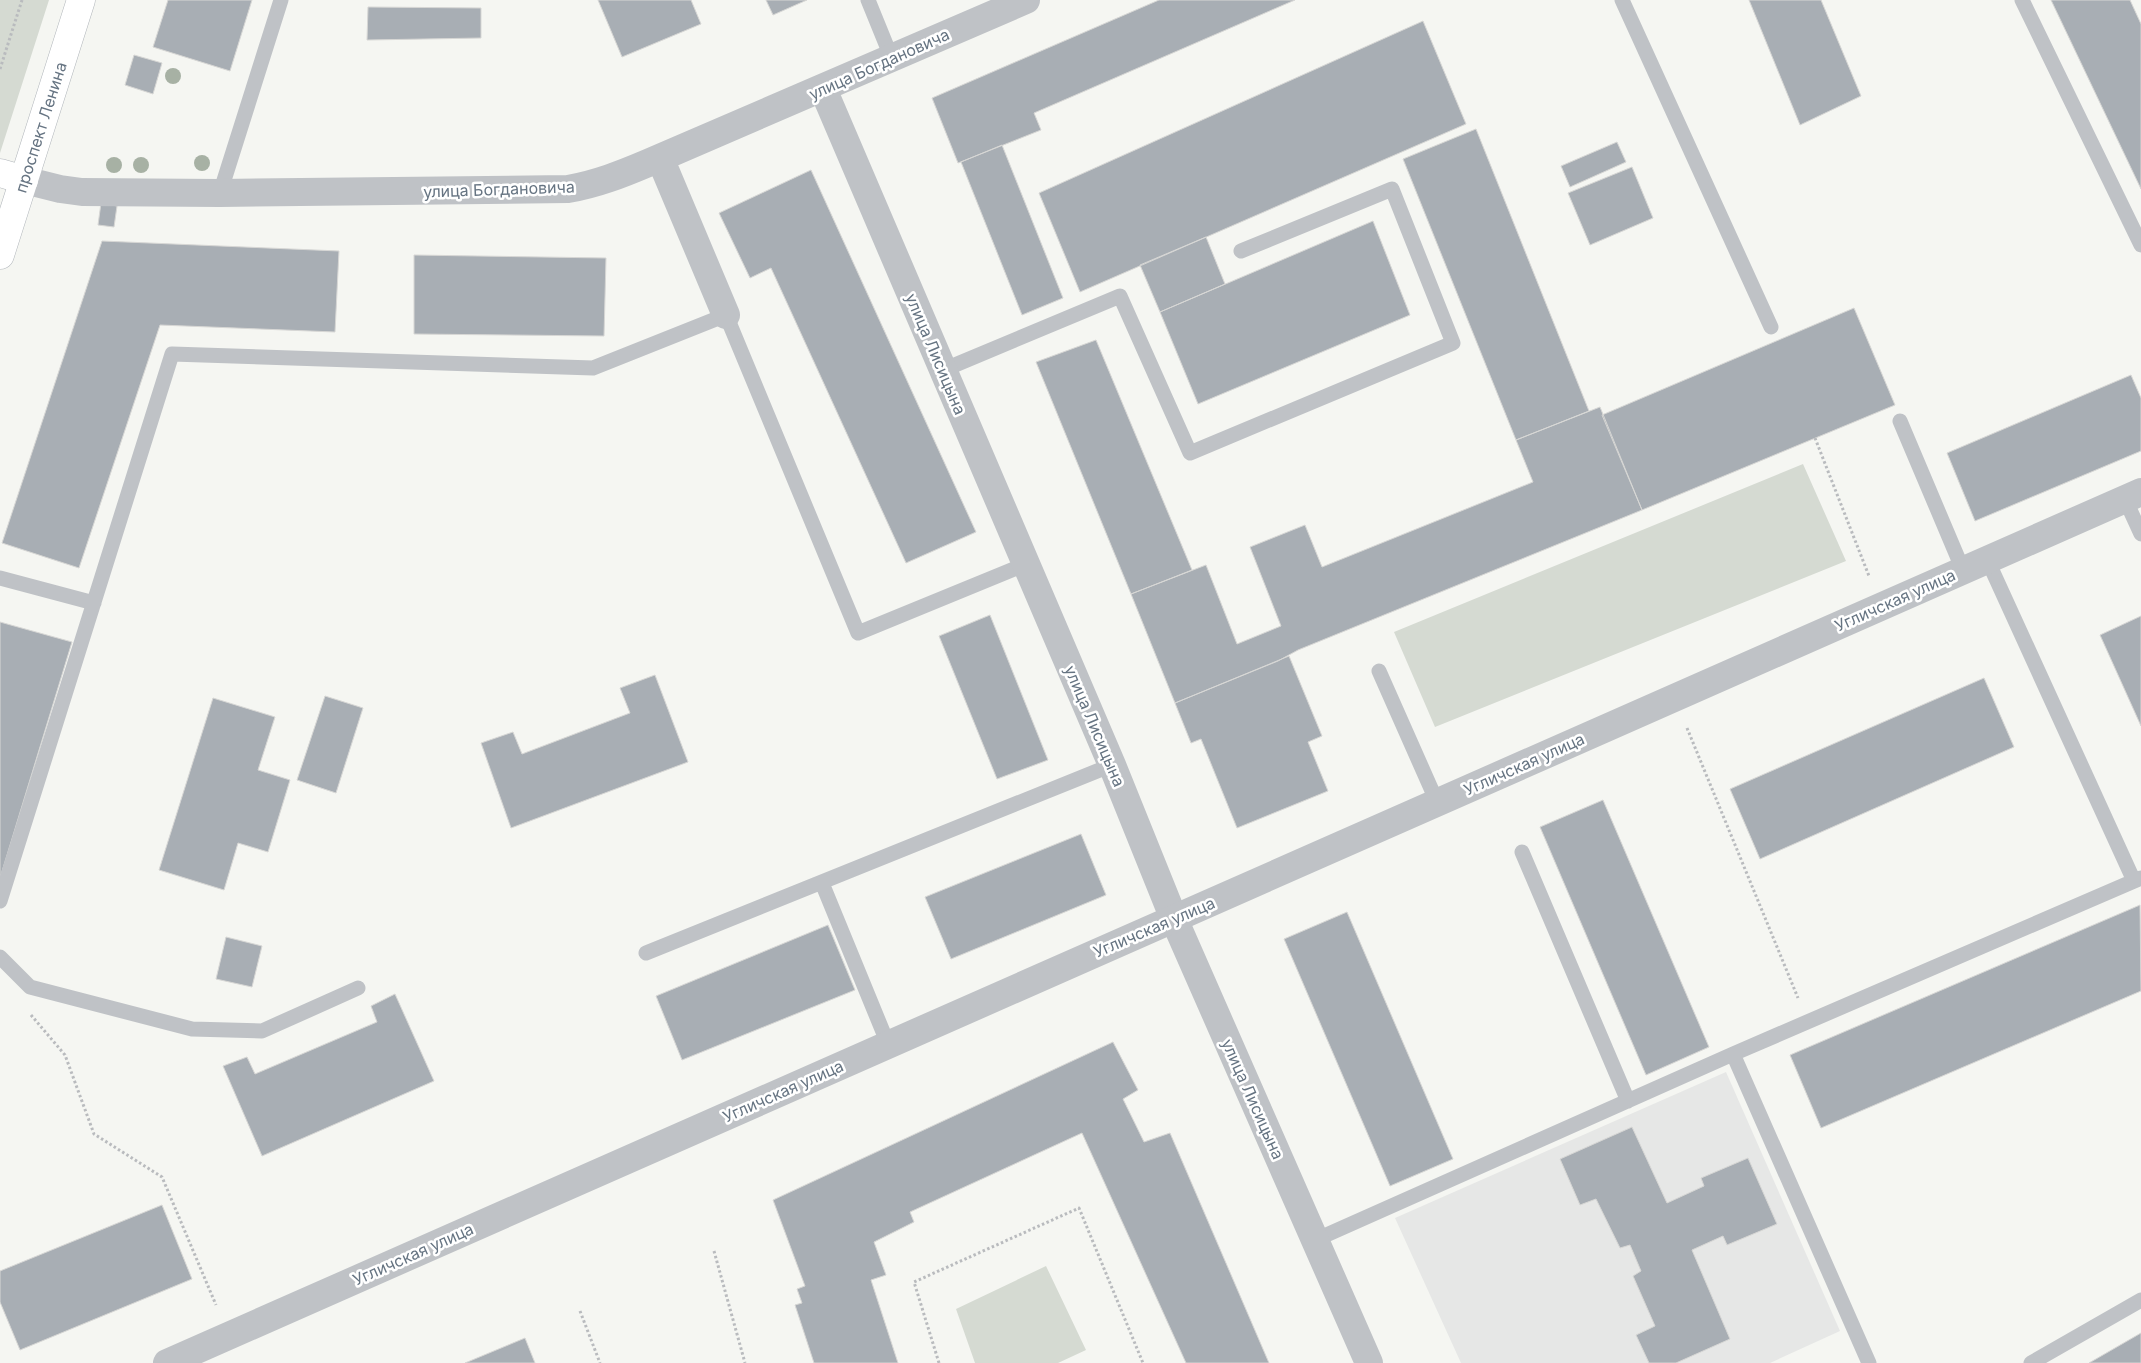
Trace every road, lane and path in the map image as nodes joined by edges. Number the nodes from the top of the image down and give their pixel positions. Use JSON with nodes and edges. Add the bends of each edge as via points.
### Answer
{"nodes":[{"id":1,"x":22,"y":0,"type":"edge"},
{"id":2,"x":81,"y":0,"type":"edge"},
{"id":3,"x":281,"y":0,"type":"edge"},
{"id":4,"x":868,"y":0,"type":"edge"},
{"id":5,"x":1026,"y":0,"type":"edge"},
{"id":6,"x":1622,"y":0,"type":"edge"},
{"id":7,"x":2022,"y":0,"type":"edge"},
{"id":8,"x":892,"y":59,"type":"junction"},
{"id":9,"x":0,"y":69,"type":"edge"},
{"id":10,"x":822,"y":89,"type":"junction"},
{"id":11,"x":660,"y":158,"type":"junction"},
{"id":12,"x":12,"y":177,"type":"edge"},
{"id":13,"x":220,"y":194,"type":"junction"},
{"id":14,"x":2141,"y":245,"type":"edge"},
{"id":15,"x":1241,"y":251,"type":"dead end"},
{"id":16,"x":0,"y":255,"type":"edge"},
{"id":17,"x":726,"y":315,"type":"junction"},
{"id":18,"x":1771,"y":327,"type":"dead end"},
{"id":19,"x":943,"y":370,"type":"junction"},
{"id":20,"x":1900,"y":421,"type":"dead end"},
{"id":21,"x":1815,"y":438,"type":"dead end"},
{"id":22,"x":2133,"y":495,"type":"edge"},
{"id":23,"x":2141,"y":534,"type":"edge"},
{"id":24,"x":1026,"y":564,"type":"junction"},
{"id":25,"x":1975,"y":565,"type":"junction"},
{"id":26,"x":0,"y":578,"type":"edge"},
{"id":27,"x":94,"y":603,"type":"junction"},
{"id":28,"x":1881,"y":607,"type":"junction"},
{"id":29,"x":1379,"y":671,"type":"dead end"},
{"id":30,"x":1675,"y":697,"type":"junction"},
{"id":31,"x":1112,"y":765,"type":"junction"},
{"id":32,"x":1437,"y":802,"type":"junction"},
{"id":33,"x":1522,"y":852,"type":"dead end"},
{"id":34,"x":2137,"y":880,"type":"edge"},
{"id":35,"x":822,"y":883,"type":"junction"},
{"id":36,"x":0,"y":901,"type":"edge"},
{"id":37,"x":1174,"y":919,"type":"junction"},
{"id":38,"x":646,"y":953,"type":"dead end"},
{"id":39,"x":0,"y":957,"type":"edge"},
{"id":40,"x":358,"y":988,"type":"dead end"},
{"id":41,"x":26,"y":1009,"type":"dead end"},
{"id":42,"x":1808,"y":1022,"type":"junction"},
{"id":43,"x":888,"y":1044,"type":"junction"},
{"id":44,"x":1734,"y":1054,"type":"junction"},
{"id":45,"x":1628,"y":1101,"type":"junction"},
{"id":46,"x":1315,"y":1240,"type":"junction"},
{"id":47,"x":714,"y":1251,"type":"dead end"},
{"id":48,"x":2141,"y":1300,"type":"edge"},
{"id":49,"x":580,"y":1311,"type":"dead end"},
{"id":50,"x":229,"y":1336,"type":"junction"},
{"id":51,"x":167,"y":1363,"type":"edge"},
{"id":52,"x":600,"y":1363,"type":"edge"},
{"id":53,"x":746,"y":1363,"type":"edge"},
{"id":54,"x":939,"y":1363,"type":"edge"},
{"id":55,"x":1143,"y":1363,"type":"edge"},
{"id":56,"x":1369,"y":1363,"type":"edge"},
{"id":57,"x":1869,"y":1363,"type":"edge"},
{"id":58,"x":2031,"y":1363,"type":"edge"}],
"edges":[{"from":1,"to":9,"type":"path"},
{"from":2,"to":12,"type":"main road","name":"проспект Ленина"},
{"from":3,"to":13,"type":"lane"},
{"from":4,"to":8,"type":"lane"},
{"from":5,"to":8,"type":"street","name":"улица Богдановича"},
{"from":6,"to":18,"type":"lane"},
{"from":7,"to":14,"type":"lane"},
{"from":8,"to":10,"type":"street","name":"улица Богдановича"},
{"from":10,"to":11,"type":"street","name":"улица Богдановича"},
{"from":10,"to":19,"type":"street","name":"улица Лисицына"},
{"from":11,"to":13,"type":"street","name":"улица Богдановича","via":[[612,179],[568,189]]},
{"from":11,"to":17,"type":"street"},
{"from":12,"to":13,"type":"street","name":"улица Богдановича","via":[[82,192]]},
{"from":12,"to":16,"type":"main road","name":"проспект Ленина"},
{"from":15,"to":19,"type":"lane","via":[[1392,189],[1453,343],[1190,453],[1120,296]]},
{"from":17,"to":24,"type":"lane","via":[[858,633]]},
{"from":17,"to":27,"type":"lane","via":[[593,368],[172,354]]},
{"from":19,"to":24,"type":"street","name":"улица Лисицына"},
{"from":20,"to":25,"type":"lane"},
{"from":21,"to":28,"type":"path"},
{"from":22,"to":23,"type":"lane"},
{"from":22,"to":25,"type":"street","name":"Угличская улица"},
{"from":24,"to":31,"type":"street","name":"улица Лисицына"},
{"from":25,"to":28,"type":"street","name":"Угличская улица"},
{"from":25,"to":34,"type":"lane"},
{"from":26,"to":27,"type":"lane"},
{"from":27,"to":36,"type":"lane"},
{"from":28,"to":30,"type":"street","name":"Угличская улица"},
{"from":29,"to":32,"type":"lane"},
{"from":30,"to":32,"type":"street","name":"Угличская улица"},
{"from":30,"to":42,"type":"path"},
{"from":31,"to":35,"type":"lane"},
{"from":31,"to":37,"type":"street","name":"улица Лисицына"},
{"from":32,"to":37,"type":"street","name":"Угличская улица"},
{"from":33,"to":45,"type":"lane"},
{"from":34,"to":42,"type":"lane"},
{"from":35,"to":38,"type":"lane"},
{"from":35,"to":43,"type":"lane"},
{"from":37,"to":43,"type":"street","name":"Угличская улица"},
{"from":37,"to":46,"type":"street","name":"улица Лисицына"},
{"from":39,"to":40,"type":"lane","via":[[30,988],[192,1029],[262,1030]]},
{"from":41,"to":50,"type":"path","via":[[64,1055],[94,1134],[162,1177]]},
{"from":42,"to":44,"type":"lane"},
{"from":43,"to":50,"type":"street","name":"Угличская улица"},
{"from":44,"to":45,"type":"lane"},
{"from":44,"to":57,"type":"lane"},
{"from":45,"to":46,"type":"lane"},
{"from":46,"to":56,"type":"street","name":"улица Лисицына"},
{"from":47,"to":53,"type":"path"},
{"from":48,"to":58,"type":"lane"},
{"from":49,"to":52,"type":"path"},
{"from":50,"to":51,"type":"street","name":"Угличская улица"},
{"from":54,"to":55,"type":"path","via":[[914,1282],[1079,1208]]}]}
